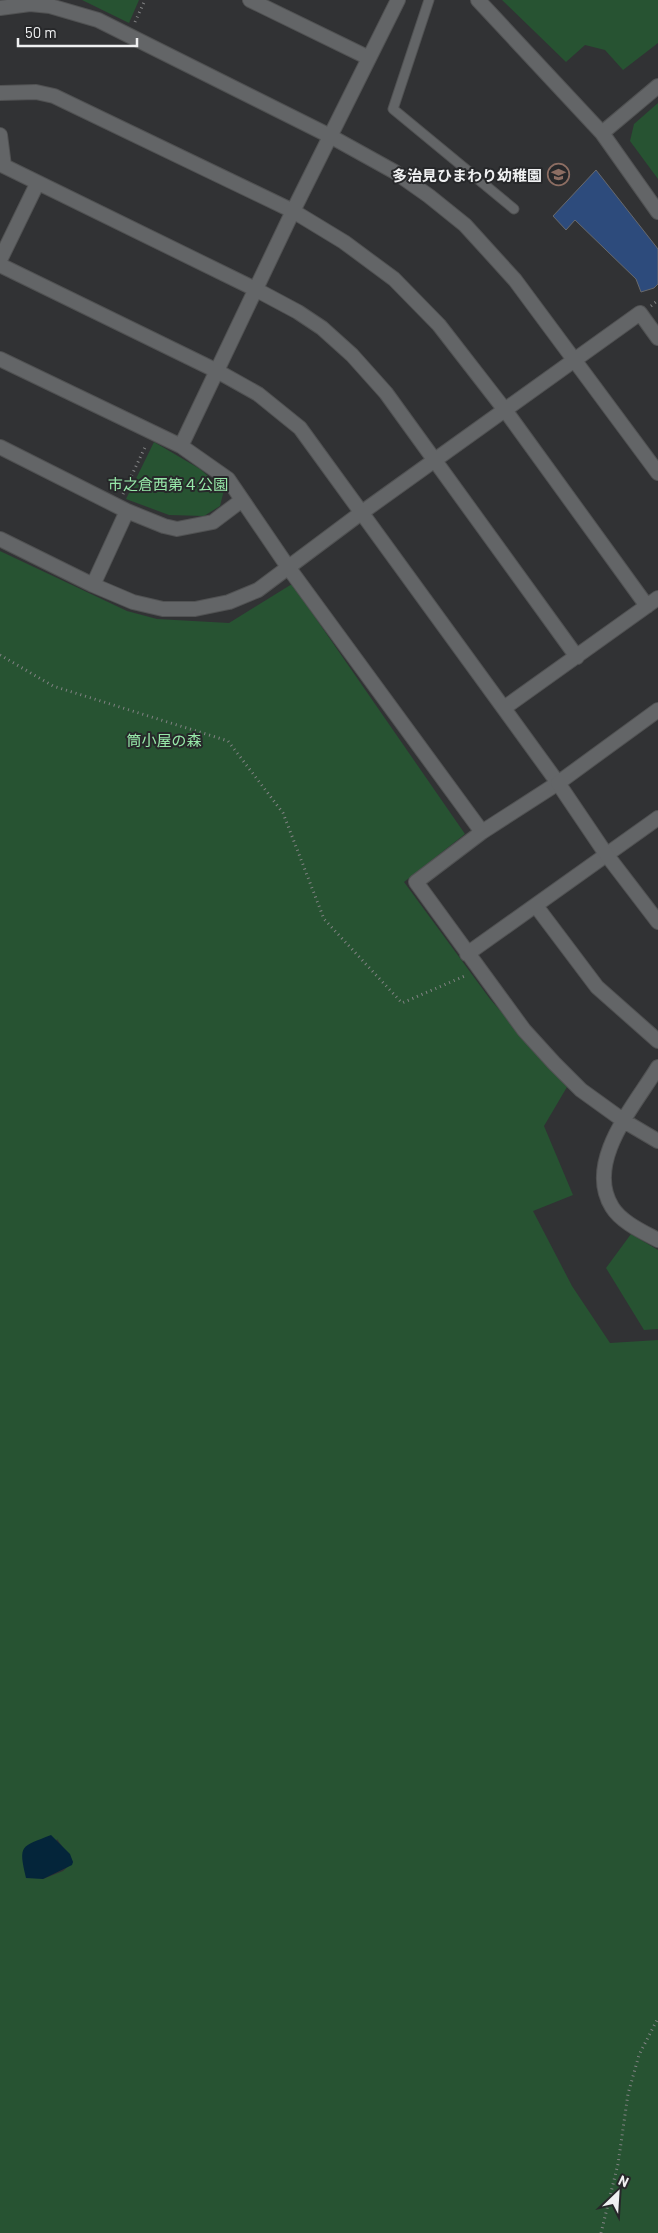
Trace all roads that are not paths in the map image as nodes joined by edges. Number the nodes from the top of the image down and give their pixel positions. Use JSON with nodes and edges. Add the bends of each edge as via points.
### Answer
{"nodes":[{"id":1,"x":250,"y":0,"type":"edge"},
{"id":2,"x":398,"y":0,"type":"edge"},
{"id":3,"x":429,"y":0,"type":"edge"},
{"id":4,"x":478,"y":0,"type":"edge"},
{"id":5,"x":0,"y":8,"type":"edge"},
{"id":6,"x":369,"y":58,"type":"junction"},
{"id":7,"x":658,"y":86,"type":"edge"},
{"id":8,"x":0,"y":93,"type":"edge"},
{"id":9,"x":602,"y":133,"type":"junction"},
{"id":10,"x":0,"y":135,"type":"edge"},
{"id":11,"x":330,"y":136,"type":"junction"},
{"id":12,"x":37,"y":184,"type":"junction"},
{"id":13,"x":514,"y":209,"type":"dead end"},
{"id":14,"x":293,"y":211,"type":"junction"},
{"id":15,"x":658,"y":212,"type":"edge"},
{"id":16,"x":0,"y":260,"type":"edge"},
{"id":17,"x":0,"y":265,"type":"edge"},
{"id":18,"x":255,"y":289,"type":"junction"},
{"id":19,"x":658,"y":338,"type":"edge"},
{"id":20,"x":0,"y":359,"type":"edge"},
{"id":21,"x":574,"y":359,"type":"junction"},
{"id":22,"x":217,"y":371,"type":"junction"},
{"id":23,"x":505,"y":410,"type":"junction"},
{"id":24,"x":181,"y":446,"type":"junction"},
{"id":25,"x":0,"y":447,"type":"edge"},
{"id":26,"x":434,"y":463,"type":"junction"},
{"id":27,"x":658,"y":473,"type":"edge"},
{"id":28,"x":242,"y":500,"type":"junction"},
{"id":29,"x":122,"y":508,"type":"junction"},
{"id":30,"x":361,"y":513,"type":"junction"},
{"id":31,"x":0,"y":539,"type":"edge"},
{"id":32,"x":288,"y":567,"type":"junction"},
{"id":33,"x":93,"y":585,"type":"junction"},
{"id":34,"x":652,"y":602,"type":"edge"},
{"id":35,"x":577,"y":657,"type":"junction"},
{"id":36,"x":504,"y":708,"type":"junction"},
{"id":37,"x":658,"y":710,"type":"edge"},
{"id":38,"x":558,"y":782,"type":"junction"},
{"id":39,"x":658,"y":818,"type":"edge"},
{"id":40,"x":482,"y":832,"type":"junction"},
{"id":41,"x":606,"y":854,"type":"junction"},
{"id":42,"x":536,"y":906,"type":"junction"},
{"id":43,"x":658,"y":922,"type":"edge"},
{"id":44,"x":467,"y":954,"type":"junction"},
{"id":45,"x":658,"y":1041,"type":"edge"},
{"id":46,"x":658,"y":1067,"type":"edge"},
{"id":47,"x":624,"y":1121,"type":"junction"},
{"id":48,"x":658,"y":1141,"type":"edge"},
{"id":49,"x":658,"y":1240,"type":"edge"}],
"edges":[{"from":1,"to":6,"type":"street"},
{"from":2,"to":6,"type":"street"},
{"from":3,"to":13,"type":"lane","via":[[393,108]]},
{"from":4,"to":9,"type":"street"},
{"from":5,"to":11,"type":"street","via":[[30,4],[76,12],[98,20]]},
{"from":6,"to":11,"type":"street"},
{"from":7,"to":9,"type":"street"},
{"from":8,"to":14,"type":"street","via":[[36,92],[54,96]]},
{"from":9,"to":15,"type":"street"},
{"from":10,"to":12,"type":"street","via":[[4,166]]},
{"from":11,"to":14,"type":"street"},
{"from":11,"to":21,"type":"street","via":[[395,172],[465,225],[515,280]]},
{"from":12,"to":16,"type":"street"},
{"from":12,"to":18,"type":"street"},
{"from":14,"to":18,"type":"street"},
{"from":14,"to":23,"type":"street","via":[[344,242],[394,279],[439,325]]},
{"from":17,"to":22,"type":"street"},
{"from":18,"to":22,"type":"street"},
{"from":18,"to":26,"type":"street","via":[[322,328],[352,356],[386,393]]},
{"from":19,"to":21,"type":"street","via":[[640,313]]},
{"from":20,"to":24,"type":"street"},
{"from":21,"to":23,"type":"street"},
{"from":21,"to":27,"type":"street"},
{"from":22,"to":24,"type":"street"},
{"from":22,"to":30,"type":"street","via":[[258,394],[300,428]]},
{"from":23,"to":26,"type":"street"},
{"from":23,"to":34,"type":"street"},
{"from":24,"to":28,"type":"street","via":[[228,479]]},
{"from":25,"to":29,"type":"street"},
{"from":26,"to":30,"type":"street"},
{"from":26,"to":35,"type":"street"},
{"from":28,"to":29,"type":"street","via":[[213,522],[177,529]]},
{"from":28,"to":32,"type":"street"},
{"from":29,"to":33,"type":"street"},
{"from":30,"to":32,"type":"street"},
{"from":30,"to":36,"type":"street"},
{"from":31,"to":33,"type":"street"},
{"from":32,"to":33,"type":"street","via":[[258,590],[229,602],[195,609],[163,609],[133,602]]},
{"from":32,"to":40,"type":"street"},
{"from":34,"to":35,"type":"street"},
{"from":35,"to":36,"type":"street"},
{"from":36,"to":38,"type":"street"},
{"from":37,"to":38,"type":"street"},
{"from":38,"to":40,"type":"street"},
{"from":38,"to":41,"type":"street"},
{"from":39,"to":41,"type":"street"},
{"from":40,"to":44,"type":"street","via":[[416,882]]},
{"from":41,"to":42,"type":"street"},
{"from":41,"to":43,"type":"street"},
{"from":42,"to":44,"type":"street"},
{"from":42,"to":45,"type":"street","via":[[597,987]]},
{"from":44,"to":47,"type":"street","via":[[524,1030],[554,1063],[581,1090]]},
{"from":46,"to":47,"type":"street"},
{"from":47,"to":48,"type":"street"},
{"from":47,"to":49,"type":"street","via":[[607,1150],[603,1185],[612,1207],[632,1225]]}]}
